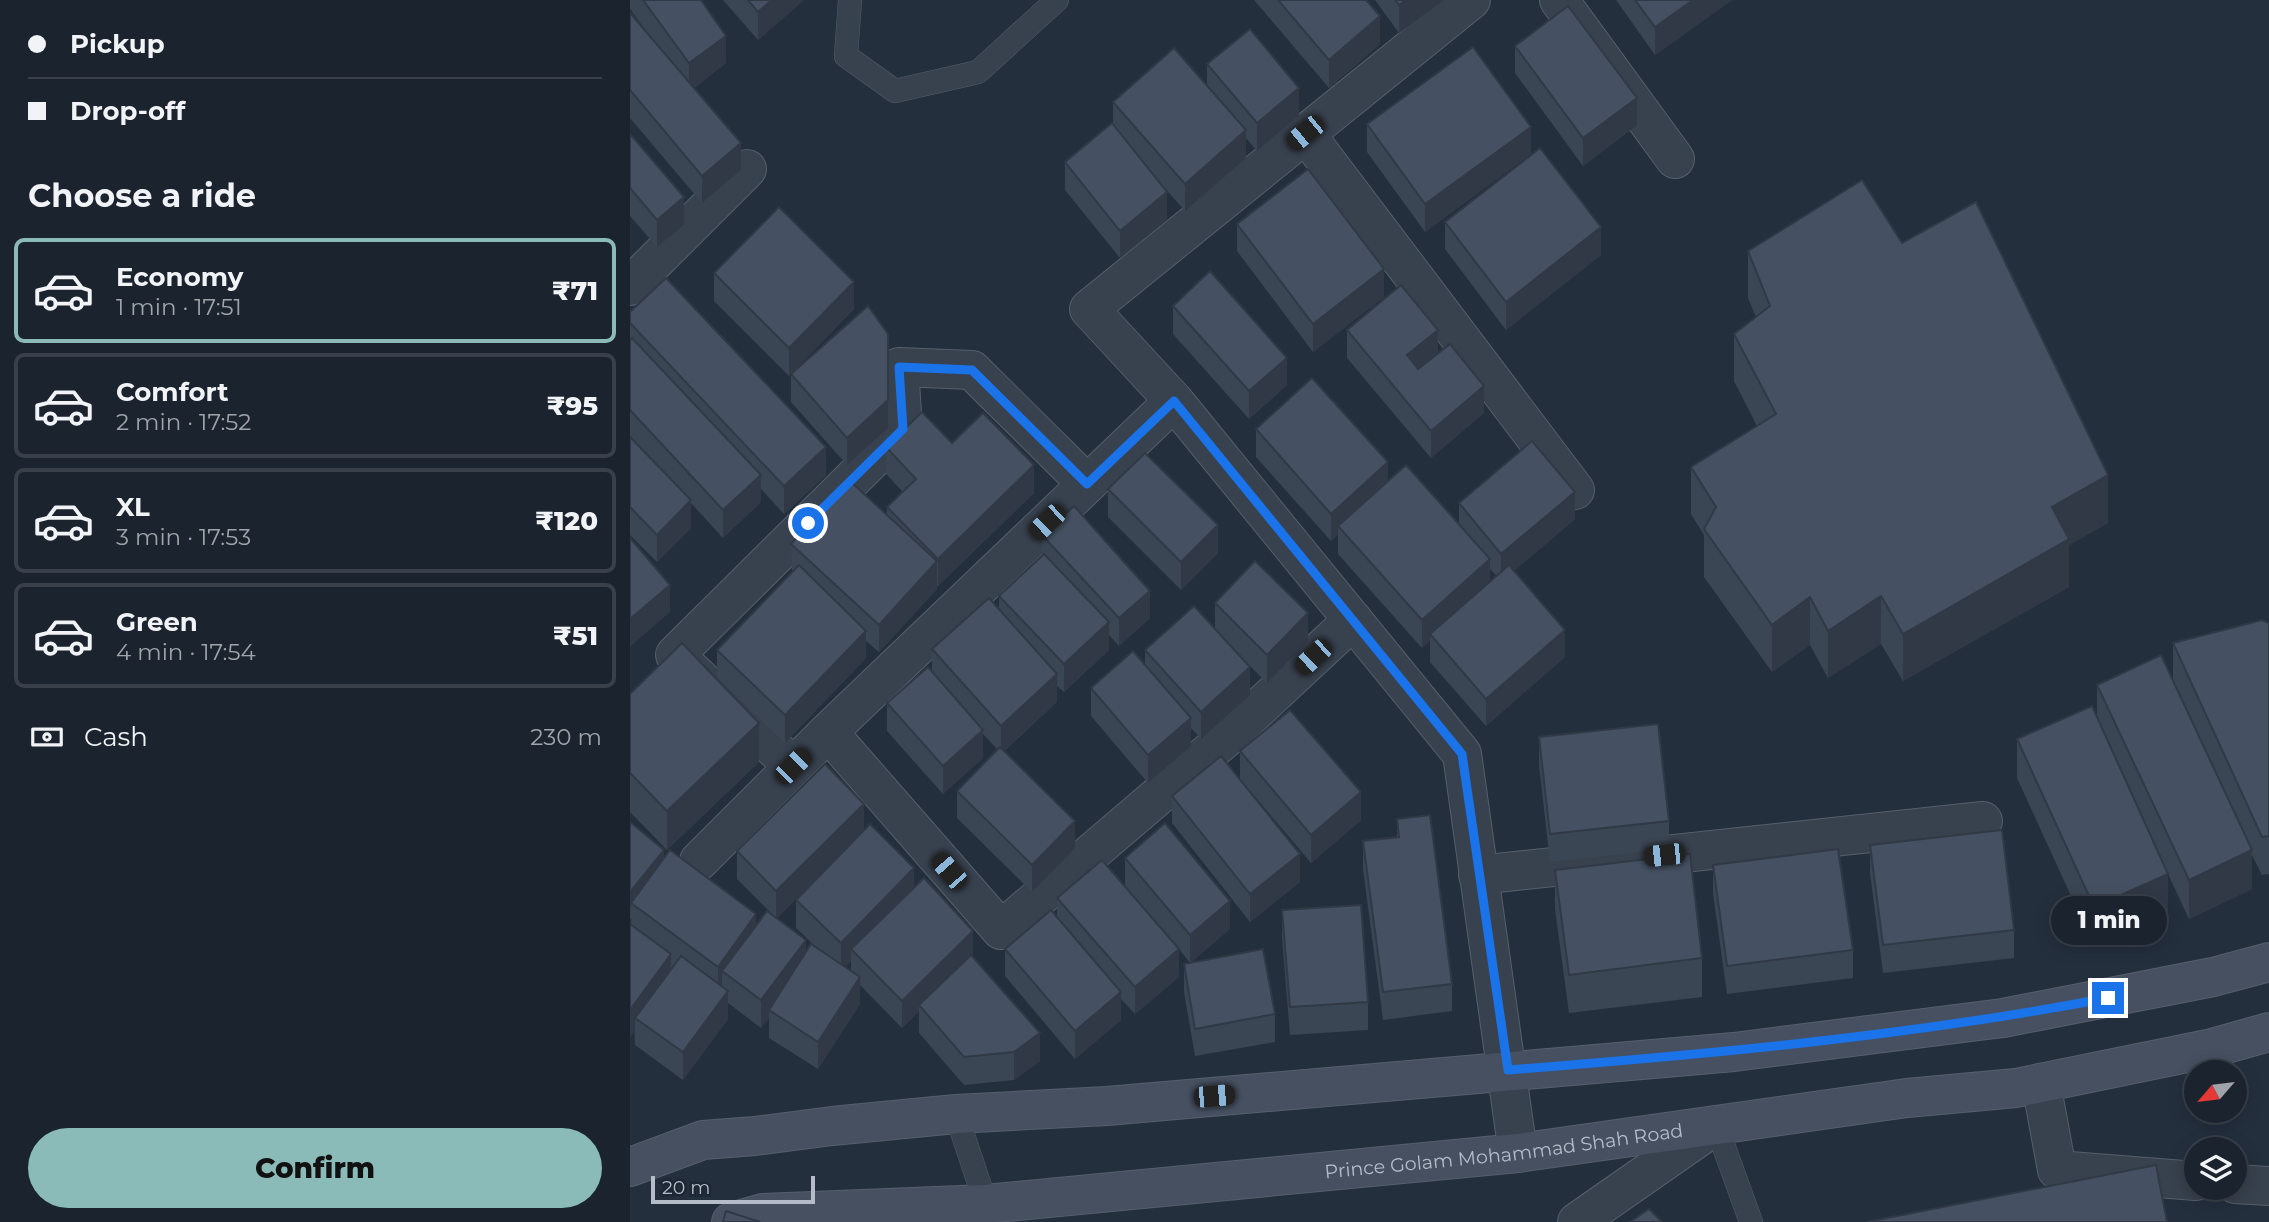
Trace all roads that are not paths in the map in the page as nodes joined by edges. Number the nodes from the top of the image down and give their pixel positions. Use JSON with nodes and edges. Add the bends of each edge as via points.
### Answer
{"nodes":[{"id":1,"x":849,"y":0,"type":"edge"},
{"id":2,"x":1057,"y":0,"type":"edge"},
{"id":3,"x":1471,"y":0,"type":"edge"},
{"id":4,"x":1559,"y":0,"type":"edge"},
{"id":5,"x":1305,"y":133,"type":"junction"},
{"id":6,"x":1675,"y":159,"type":"dead end"},
{"id":7,"x":747,"y":169,"type":"dead end"},
{"id":8,"x":630,"y":286,"type":"edge"},
{"id":9,"x":1174,"y":401,"type":"junction"},
{"id":10,"x":1087,"y":484,"type":"junction"},
{"id":11,"x":1575,"y":490,"type":"edge"},
{"id":12,"x":1353,"y":620,"type":"junction"},
{"id":13,"x":828,"y":732,"type":"junction"},
{"id":14,"x":793,"y":766,"type":"junction"},
{"id":15,"x":1983,"y":821,"type":"dead end"},
{"id":16,"x":698,"y":861,"type":"dead end"},
{"id":17,"x":1478,"y":875,"type":"junction"},
{"id":18,"x":2269,"y":961,"type":"edge"},
{"id":19,"x":2269,"y":1032,"type":"edge"},
{"id":20,"x":1508,"y":1070,"type":"junction"},
{"id":21,"x":2041,"y":1083,"type":"junction"},
{"id":22,"x":956,"y":1114,"type":"junction"},
{"id":23,"x":1716,"y":1125,"type":"junction"},
{"id":24,"x":1518,"y":1153,"type":"junction"},
{"id":25,"x":630,"y":1167,"type":"edge"},
{"id":26,"x":2184,"y":1180,"type":"edge"},
{"id":27,"x":2247,"y":1185,"type":"edge"},
{"id":28,"x":2269,"y":1186,"type":"edge"},
{"id":29,"x":986,"y":1204,"type":"junction"},
{"id":30,"x":731,"y":1222,"type":"edge"},
{"id":31,"x":1577,"y":1222,"type":"edge"},
{"id":32,"x":1751,"y":1222,"type":"edge"}],
"edges":[{"from":1,"to":2,"type":"lane","via":[[846,56],[895,91],[978,72]]},
{"from":3,"to":5,"type":"street"},
{"from":4,"to":6,"type":"street"},
{"from":5,"to":9,"type":"street","via":[[1089,309]]},
{"from":5,"to":11,"type":"street"},
{"from":7,"to":8,"type":"street"},
{"from":9,"to":10,"type":"street"},
{"from":9,"to":12,"type":"street"},
{"from":10,"to":13,"type":"street"},
{"from":10,"to":14,"type":"street","via":[[972,370],[899,367],[903,429],[675,655]]},
{"from":12,"to":13,"type":"street","via":[[1234,732],[1001,930]]},
{"from":12,"to":17,"type":"street","via":[[1462,754]]},
{"from":13,"to":14,"type":"street"},
{"from":14,"to":16,"type":"street"},
{"from":15,"to":17,"type":"street"},
{"from":17,"to":20,"type":"street"},
{"from":18,"to":20,"type":"street","via":[[2213,977],[2003,1018],[1734,1052]]},
{"from":19,"to":21,"type":"street","name":"Prince Golam Mohammad Shah Road"},
{"from":20,"to":22,"type":"street","via":[[1107,1106]]},
{"from":20,"to":24,"type":"street"},
{"from":21,"to":23,"type":"street","name":"Prince Golam Mohammad Shah Road"},
{"from":21,"to":26,"type":"street","via":[[2057,1170]]},
{"from":22,"to":25,"type":"street","via":[[703,1140]]},
{"from":22,"to":29,"type":"lane"},
{"from":23,"to":24,"type":"street","name":"Prince Golam Mohammad Shah Road"},
{"from":23,"to":31,"type":"street"},
{"from":23,"to":32,"type":"lane"},
{"from":24,"to":29,"type":"street","name":"Prince Golam Mohammad Shah Road"},
{"from":27,"to":28,"type":"street"},
{"from":29,"to":30,"type":"street","name":"Prince Golam Mohammad Shah Road","via":[[763,1213]]}]}
